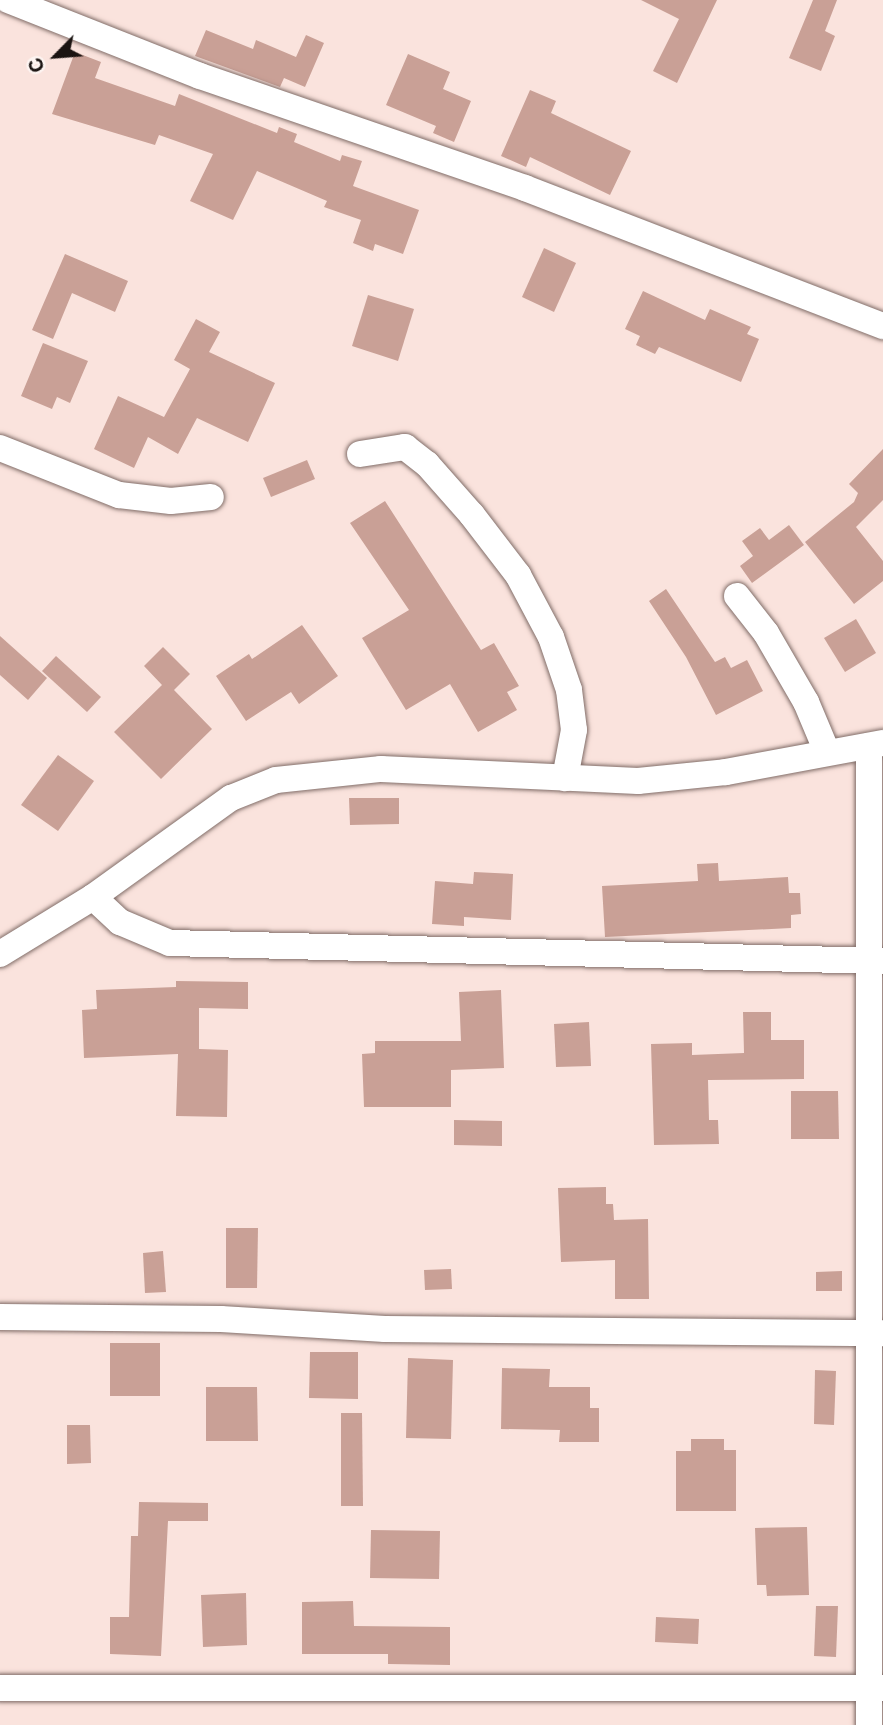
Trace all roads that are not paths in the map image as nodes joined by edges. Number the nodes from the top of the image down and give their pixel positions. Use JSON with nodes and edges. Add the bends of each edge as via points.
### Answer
{"nodes":[{"id":1,"x":8,"y":0,"type":"edge"},
{"id":2,"x":883,"y":326,"type":"edge"},
{"id":3,"x":0,"y":448,"type":"edge"},
{"id":4,"x":360,"y":454,"type":"dead end"},
{"id":5,"x":211,"y":496,"type":"dead end"},
{"id":6,"x":737,"y":596,"type":"dead end"},
{"id":7,"x":876,"y":745,"type":"edge"},
{"id":8,"x":827,"y":752,"type":"junction"},
{"id":9,"x":565,"y":778,"type":"junction"},
{"id":10,"x":93,"y":897,"type":"junction"},
{"id":11,"x":0,"y":953,"type":"edge"},
{"id":12,"x":877,"y":961,"type":"edge"},
{"id":13,"x":0,"y":1317,"type":"edge"},
{"id":14,"x":876,"y":1333,"type":"edge"},
{"id":15,"x":0,"y":1688,"type":"edge"},
{"id":16,"x":876,"y":1688,"type":"edge"},
{"id":17,"x":869,"y":1725,"type":"edge"}],
"edges":[{"from":1,"to":2,"type":"street","via":[[200,76],[525,188]]},
{"from":3,"to":5,"type":"street","via":[[119,495],[171,501]]},
{"from":4,"to":9,"type":"street","via":[[405,447],[416,455],[472,514],[518,575],[551,637],[569,691],[574,730]]},
{"from":6,"to":8,"type":"street","via":[[766,633],[806,702]]},
{"from":7,"to":8,"type":"street"},
{"from":7,"to":12,"type":"street"},
{"from":8,"to":9,"type":"street","via":[[678,779]]},
{"from":9,"to":10,"type":"street","via":[[381,769],[276,780],[208,812]]},
{"from":10,"to":11,"type":"street"},
{"from":10,"to":12,"type":"street","via":[[120,922],[170,943]]},
{"from":12,"to":14,"type":"street"},
{"from":13,"to":14,"type":"street","via":[[221,1319],[385,1329]]},
{"from":14,"to":16,"type":"street"},
{"from":15,"to":16,"type":"street"},
{"from":16,"to":17,"type":"street"}]}
